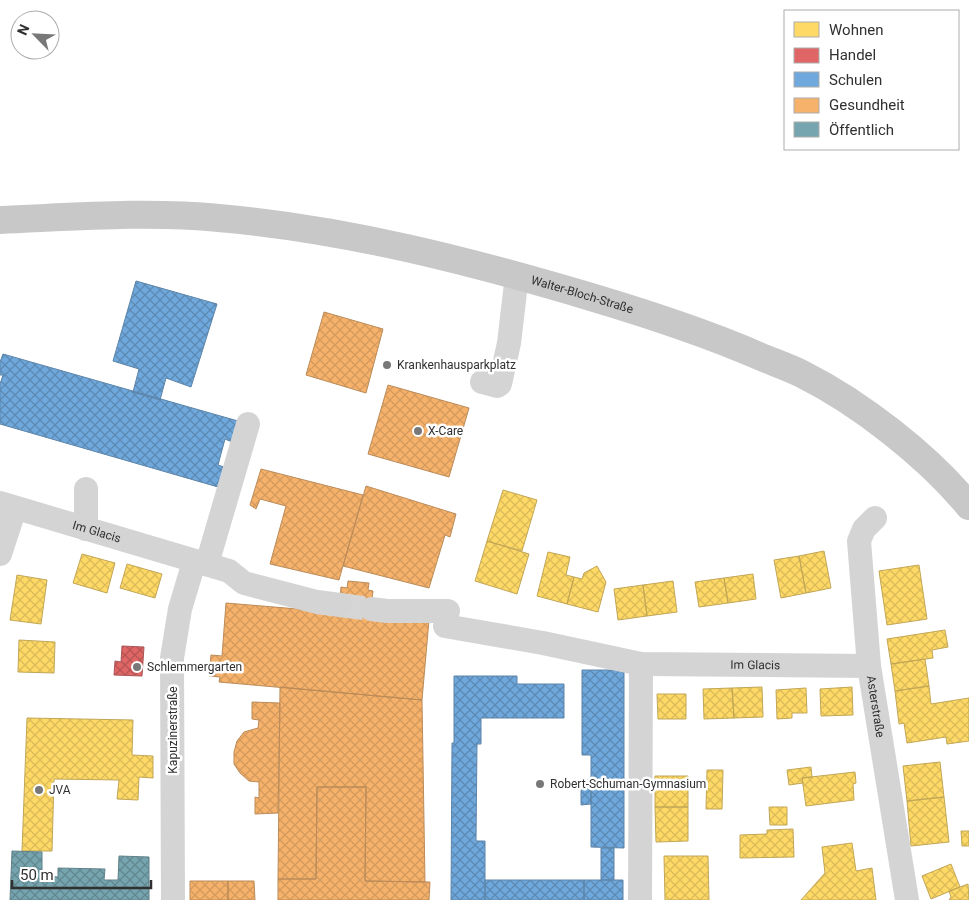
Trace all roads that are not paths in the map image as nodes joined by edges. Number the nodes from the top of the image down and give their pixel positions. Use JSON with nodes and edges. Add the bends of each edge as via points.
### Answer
{"nodes":[{"id":1,"x":0,"y":220,"type":"edge"},
{"id":2,"x":518,"y":275,"type":"junction"},
{"id":3,"x":482,"y":382,"type":"dead end"},
{"id":4,"x":248,"y":424,"type":"dead end"},
{"id":5,"x":86,"y":489,"type":"dead end"},
{"id":6,"x":8,"y":505,"type":"edge"},
{"id":7,"x":969,"y":506,"type":"edge"},
{"id":8,"x":875,"y":518,"type":"dead end"},
{"id":9,"x":86,"y":529,"type":"junction"},
{"id":10,"x":0,"y":554,"type":"edge"},
{"id":11,"x":200,"y":563,"type":"junction"},
{"id":12,"x":340,"y":604,"type":"tunnel mouth"},
{"id":13,"x":371,"y":608,"type":"tunnel mouth"},
{"id":14,"x":641,"y":664,"type":"junction"},
{"id":15,"x":869,"y":666,"type":"junction"},
{"id":16,"x":173,"y":900,"type":"edge"},
{"id":17,"x":640,"y":900,"type":"edge"},
{"id":18,"x":907,"y":900,"type":"edge"}],
"edges":[{"from":1,"to":2,"type":"main road","name":"Walter-Bloch-Straße","via":[[144,215],[218,218],[316,230],[428,252]]},
{"from":2,"to":3,"type":"street","via":[[500,384]]},
{"from":2,"to":7,"type":"main road","name":"Walter-Bloch-Straße","via":[[656,316],[802,374],[891,431]]},
{"from":4,"to":11,"type":"street","name":"Kapuzinerstraße"},
{"from":5,"to":9,"type":"street"},
{"from":6,"to":9,"type":"street","name":"Im Glacis"},
{"from":6,"to":10,"type":"street"},
{"from":8,"to":15,"type":"street","name":"Asterstraße","via":[[864,529],[860,541]]},
{"from":9,"to":11,"type":"street","name":"Im Glacis"},
{"from":11,"to":12,"type":"street","name":"Im Glacis","via":[[229,571],[244,583],[317,602]]},
{"from":11,"to":16,"type":"street","name":"Kapuzinerstraße","via":[[180,609],[172,658]]},
{"from":13,"to":14,"type":"street","name":"Im Glacis","via":[[446,618]]},
{"from":14,"to":15,"type":"street","name":"Im Glacis"},
{"from":14,"to":17,"type":"street"},
{"from":15,"to":18,"type":"street","name":"Asterstraße"}]}
